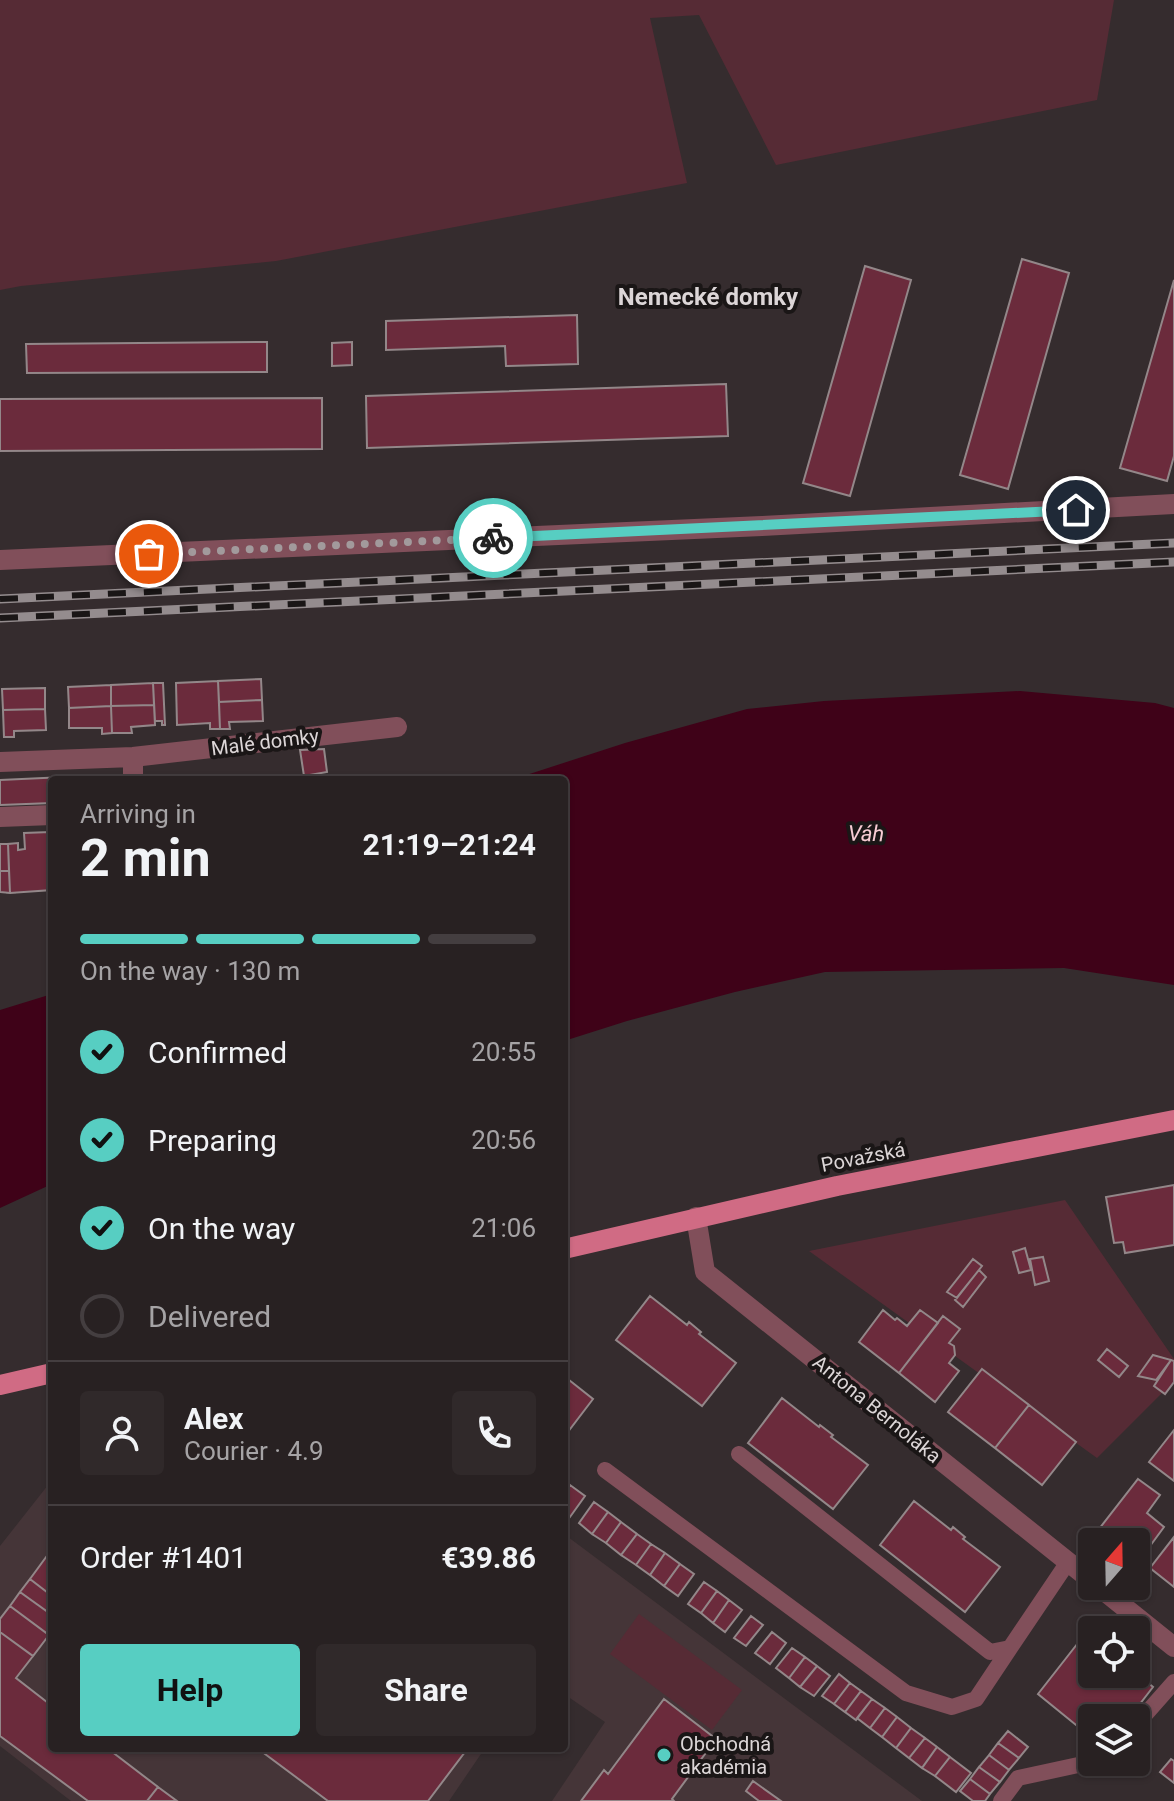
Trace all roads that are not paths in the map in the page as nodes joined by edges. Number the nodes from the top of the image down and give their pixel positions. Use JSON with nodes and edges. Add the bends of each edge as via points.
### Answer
{"nodes":[{"id":1,"x":1174,"y":504,"type":"edge"},
{"id":2,"x":0,"y":560,"type":"edge"},
{"id":3,"x":397,"y":727,"type":"dead end"},
{"id":4,"x":133,"y":757,"type":"junction"},
{"id":5,"x":0,"y":762,"type":"edge"},
{"id":6,"x":133,"y":776,"type":"edge"},
{"id":7,"x":48,"y":815,"type":"edge"},
{"id":8,"x":0,"y":817,"type":"edge"},
{"id":9,"x":1174,"y":1120,"type":"edge"},
{"id":10,"x":696,"y":1217,"type":"junction"},
{"id":11,"x":568,"y":1248,"type":"edge"},
{"id":12,"x":48,"y":1374,"type":"edge"},
{"id":13,"x":0,"y":1385,"type":"edge"},
{"id":14,"x":739,"y":1454,"type":"dead end"},
{"id":15,"x":605,"y":1470,"type":"dead end"},
{"id":16,"x":1068,"y":1562,"type":"junction"},
{"id":17,"x":1078,"y":1570,"type":"edge"},
{"id":18,"x":1115,"y":1600,"type":"edge"},
{"id":19,"x":1174,"y":1647,"type":"edge"},
{"id":20,"x":1010,"y":1648,"type":"junction"},
{"id":21,"x":1174,"y":1682,"type":"edge"},
{"id":22,"x":1150,"y":1709,"type":"edge"},
{"id":23,"x":1078,"y":1765,"type":"edge"},
{"id":24,"x":1001,"y":1801,"type":"edge"}],
"edges":[{"from":1,"to":2,"type":"street"},
{"from":3,"to":4,"type":"street","name":"Malé domky"},
{"from":4,"to":5,"type":"street","name":"Malé domky"},
{"from":4,"to":6,"type":"street"},
{"from":7,"to":8,"type":"street"},
{"from":9,"to":10,"type":"main road","name":"Považská"},
{"from":10,"to":11,"type":"main road","name":"Považská"},
{"from":10,"to":16,"type":"street","name":"Antona Bernoláka","via":[[705,1272]]},
{"from":12,"to":13,"type":"main road"},
{"from":14,"to":20,"type":"lane","via":[[990,1652]]},
{"from":15,"to":20,"type":"lane","via":[[906,1693],[952,1707],[976,1699]]},
{"from":16,"to":17,"type":"street","name":"Antona Bernoláka"},
{"from":16,"to":20,"type":"lane"},
{"from":18,"to":19,"type":"street"},
{"from":21,"to":22,"type":"lane"},
{"from":23,"to":24,"type":"lane","via":[[1018,1778]]}]}
